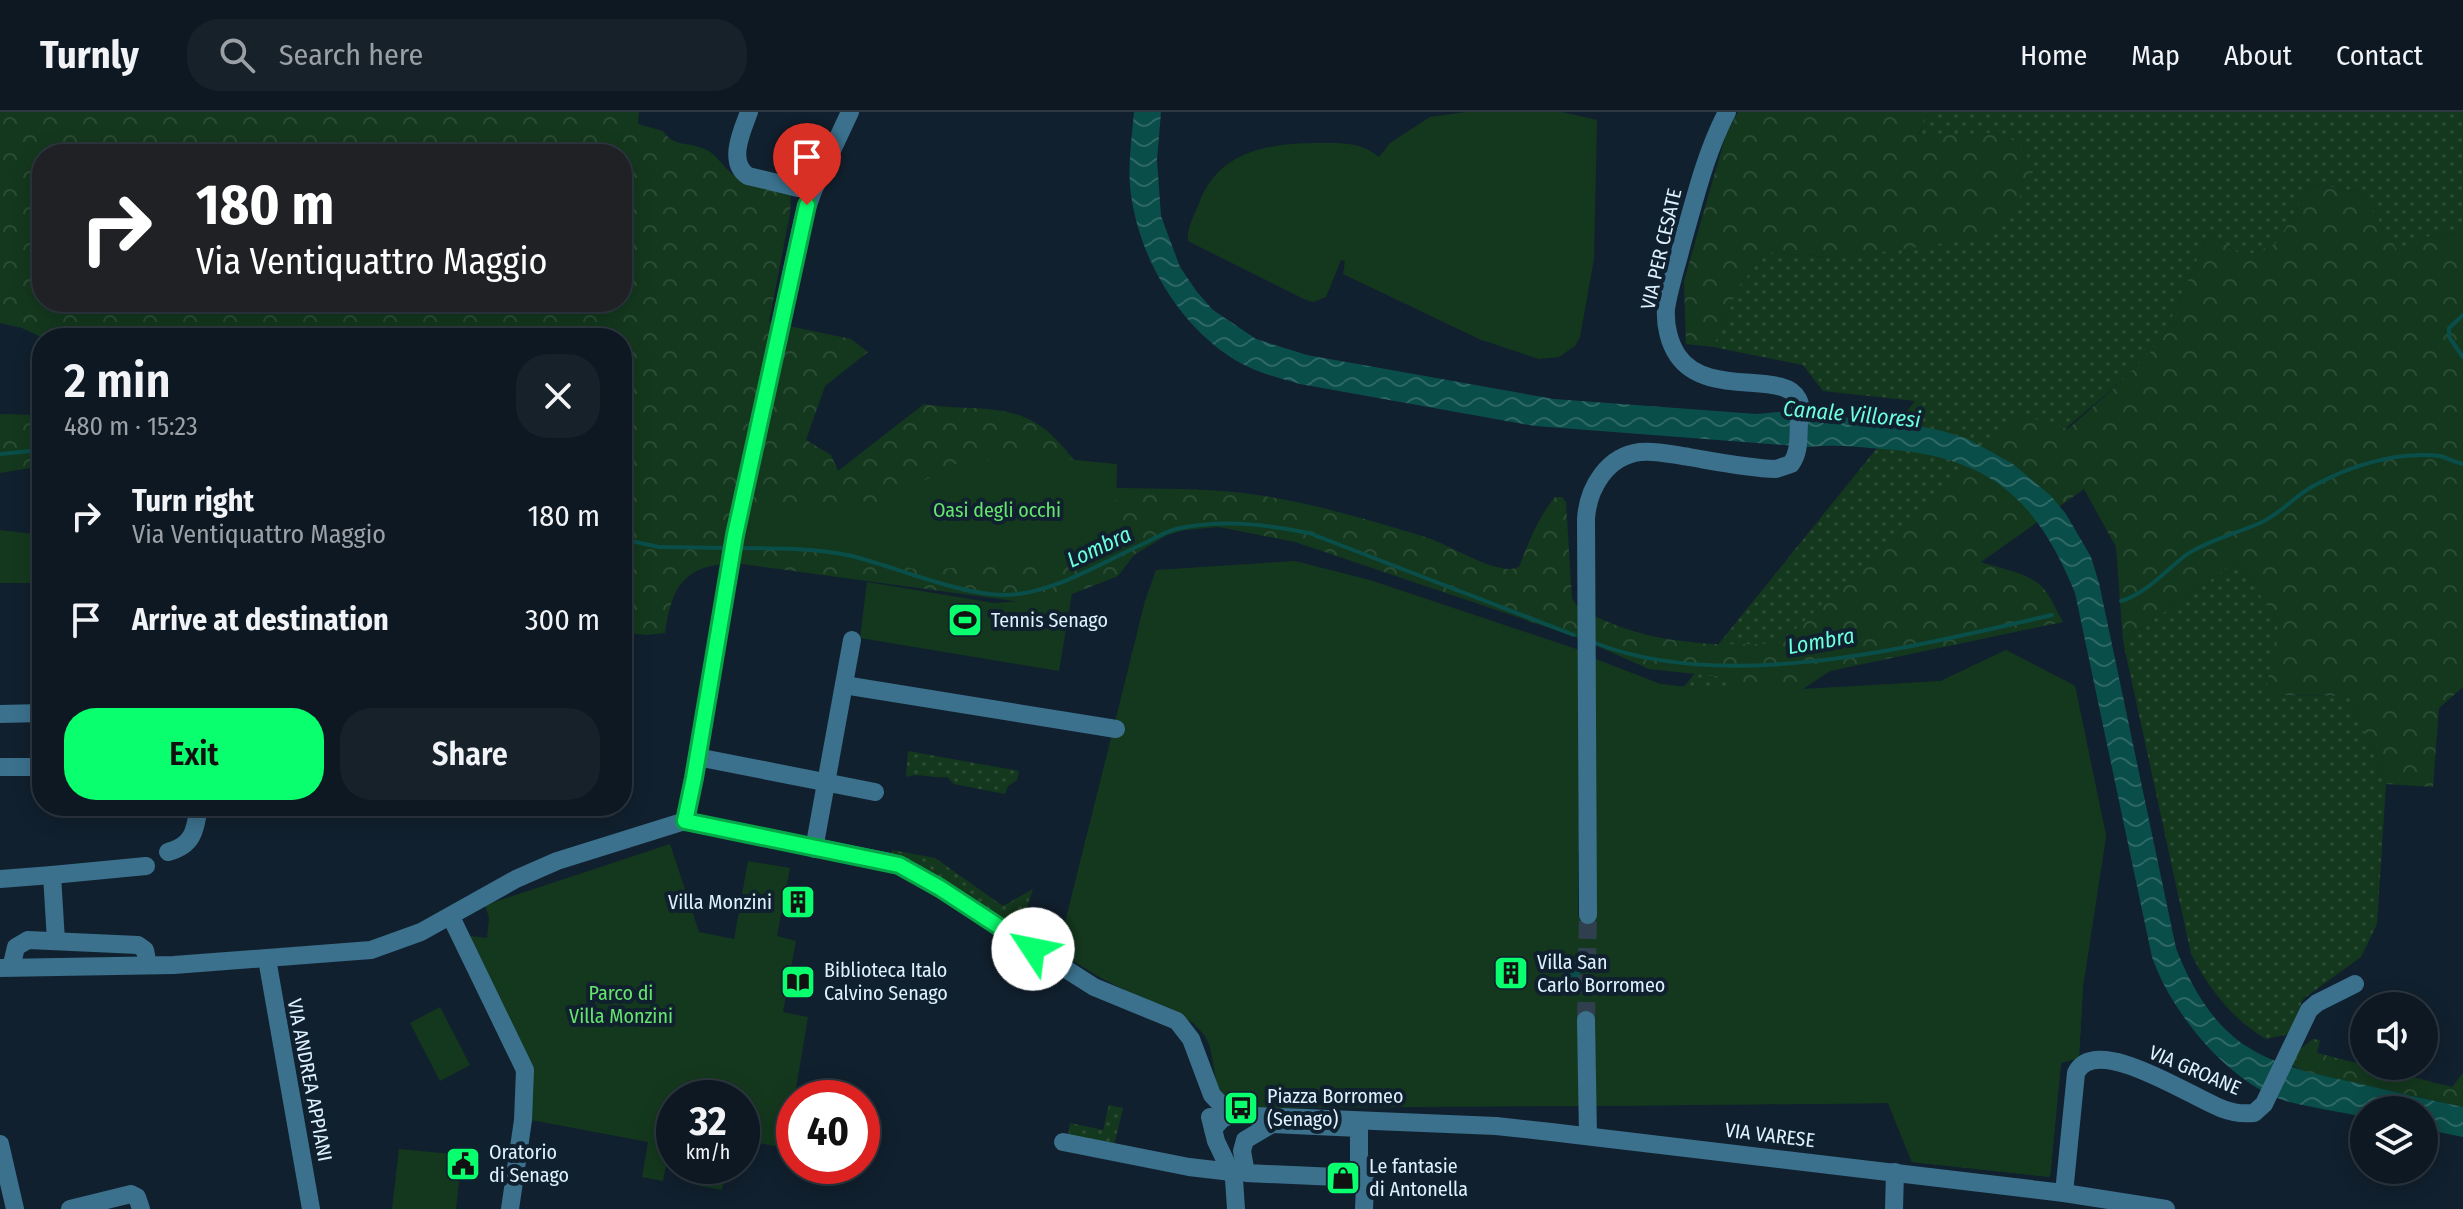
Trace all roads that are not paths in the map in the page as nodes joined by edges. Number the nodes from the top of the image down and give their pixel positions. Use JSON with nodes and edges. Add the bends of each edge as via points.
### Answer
{"nodes":[{"id":1,"x":749,"y":112,"type":"edge"},
{"id":2,"x":850,"y":112,"type":"edge"},
{"id":3,"x":1727,"y":112,"type":"edge"},
{"id":4,"x":798,"y":188,"type":"dead end"},
{"id":5,"x":852,"y":640,"type":"dead end"},
{"id":6,"x":844,"y":685,"type":"junction"},
{"id":7,"x":32,"y":713,"type":"edge"},
{"id":8,"x":0,"y":714,"type":"edge"},
{"id":9,"x":1116,"y":729,"type":"dead end"},
{"id":10,"x":697,"y":757,"type":"junction"},
{"id":11,"x":0,"y":767,"type":"edge"},
{"id":12,"x":32,"y":767,"type":"edge"},
{"id":13,"x":827,"y":784,"type":"junction"},
{"id":14,"x":875,"y":792,"type":"dead end"},
{"id":15,"x":196,"y":816,"type":"edge"},
{"id":16,"x":685,"y":821,"type":"junction"},
{"id":17,"x":814,"y":849,"type":"junction"},
{"id":18,"x":168,"y":852,"type":"dead end"},
{"id":19,"x":146,"y":866,"type":"dead end"},
{"id":20,"x":52,"y":875,"type":"junction"},
{"id":21,"x":0,"y":879,"type":"edge"},
{"id":22,"x":1588,"y":915,"type":"tunnel mouth"},
{"id":23,"x":451,"y":917,"type":"junction"},
{"id":24,"x":56,"y":941,"type":"junction"},
{"id":25,"x":267,"y":959,"type":"junction"},
{"id":26,"x":4,"y":965,"type":"edge"},
{"id":27,"x":148,"y":965,"type":"junction"},
{"id":28,"x":2355,"y":984,"type":"dead end"},
{"id":29,"x":1586,"y":1020,"type":"tunnel mouth"},
{"id":30,"x":1206,"y":1083,"type":"junction"},
{"id":31,"x":1231,"y":1115,"type":"junction"},
{"id":32,"x":1265,"y":1117,"type":"junction"},
{"id":33,"x":1366,"y":1121,"type":"junction"},
{"id":34,"x":1213,"y":1129,"type":"junction"},
{"id":35,"x":1588,"y":1136,"type":"junction"},
{"id":36,"x":1063,"y":1142,"type":"dead end"},
{"id":37,"x":0,"y":1144,"type":"edge"},
{"id":38,"x":1232,"y":1172,"type":"junction"},
{"id":39,"x":1895,"y":1172,"type":"junction"},
{"id":40,"x":1277,"y":1175,"type":"joint"},
{"id":41,"x":2064,"y":1193,"type":"junction"},
{"id":42,"x":15,"y":1209,"type":"edge"},
{"id":43,"x":70,"y":1209,"type":"edge"},
{"id":44,"x":141,"y":1209,"type":"edge"},
{"id":45,"x":311,"y":1209,"type":"edge"},
{"id":46,"x":510,"y":1209,"type":"edge"},
{"id":47,"x":1236,"y":1209,"type":"edge"},
{"id":48,"x":1364,"y":1209,"type":"edge"},
{"id":49,"x":1894,"y":1209,"type":"edge"},
{"id":50,"x":2166,"y":1209,"type":"edge"}],
"edges":[{"from":1,"to":4,"type":"street","via":[[738,166],[748,176]]},
{"from":2,"to":10,"type":"street","via":[[803,219],[735,535]]},
{"from":3,"to":22,"type":"street","name":"VIA PER CESATE","via":[[1702,172],[1666,308],[1668,333],[1679,358],[1697,373],[1720,381],[1787,388],[1797,397],[1797,451],[1791,464],[1776,469],[1634,453],[1605,470],[1592,492],[1586,519]]},
{"from":5,"to":6,"type":"street"},
{"from":6,"to":9,"type":"street"},
{"from":6,"to":13,"type":"street"},
{"from":7,"to":8,"type":"street"},
{"from":10,"to":13,"type":"street"},
{"from":10,"to":16,"type":"street"},
{"from":11,"to":12,"type":"street"},
{"from":13,"to":14,"type":"street"},
{"from":13,"to":17,"type":"street"},
{"from":15,"to":18,"type":"street","via":[[190,841]]},
{"from":16,"to":17,"type":"street"},
{"from":16,"to":23,"type":"street","via":[[557,861]]},
{"from":17,"to":30,"type":"street","via":[[899,865],[1083,989],[1177,1021],[1191,1039]]},
{"from":19,"to":20,"type":"street"},
{"from":20,"to":21,"type":"street"},
{"from":20,"to":24,"type":"street"},
{"from":23,"to":25,"type":"street","via":[[371,950]]},
{"from":23,"to":46,"type":"street","via":[[525,1070]]},
{"from":24,"to":26,"type":"street","via":[[22,941]]},
{"from":24,"to":27,"type":"street","via":[[138,945],[145,950]]},
{"from":25,"to":27,"type":"street"},
{"from":25,"to":45,"type":"street","name":"VIA ANDREA APPIANI"},
{"from":26,"to":27,"type":"street"},
{"from":28,"to":41,"type":"street","name":"VIA GROANE","via":[[2311,1007],[2262,1108],[2254,1113],[2233,1112],[2103,1058],[2080,1066]]},
{"from":29,"to":35,"type":"street"},
{"from":30,"to":31,"type":"street"},
{"from":30,"to":34,"type":"street"},
{"from":31,"to":32,"type":"street","name":"VIA VARESE"},
{"from":31,"to":34,"type":"street"},
{"from":32,"to":33,"type":"street","name":"VIA VARESE"},
{"from":32,"to":34,"type":"street","via":[[1239,1133]]},
{"from":33,"to":35,"type":"street","name":"VIA VARESE"},
{"from":33,"to":48,"type":"street"},
{"from":34,"to":38,"type":"street"},
{"from":35,"to":39,"type":"street","name":"VIA VARESE"},
{"from":36,"to":38,"type":"street"},
{"from":37,"to":42,"type":"street"},
{"from":38,"to":47,"type":"street"},
{"from":39,"to":41,"type":"street","name":"VIA VARESE"},
{"from":39,"to":49,"type":"street"},
{"from":40,"to":40,"type":"street","via":[[1359,1178],[1359,1128],[1272,1124],[1245,1140],[1246,1173]]},
{"from":41,"to":50,"type":"street","name":"VIA VARESE"},
{"from":43,"to":44,"type":"street","via":[[131,1194]]}]}
